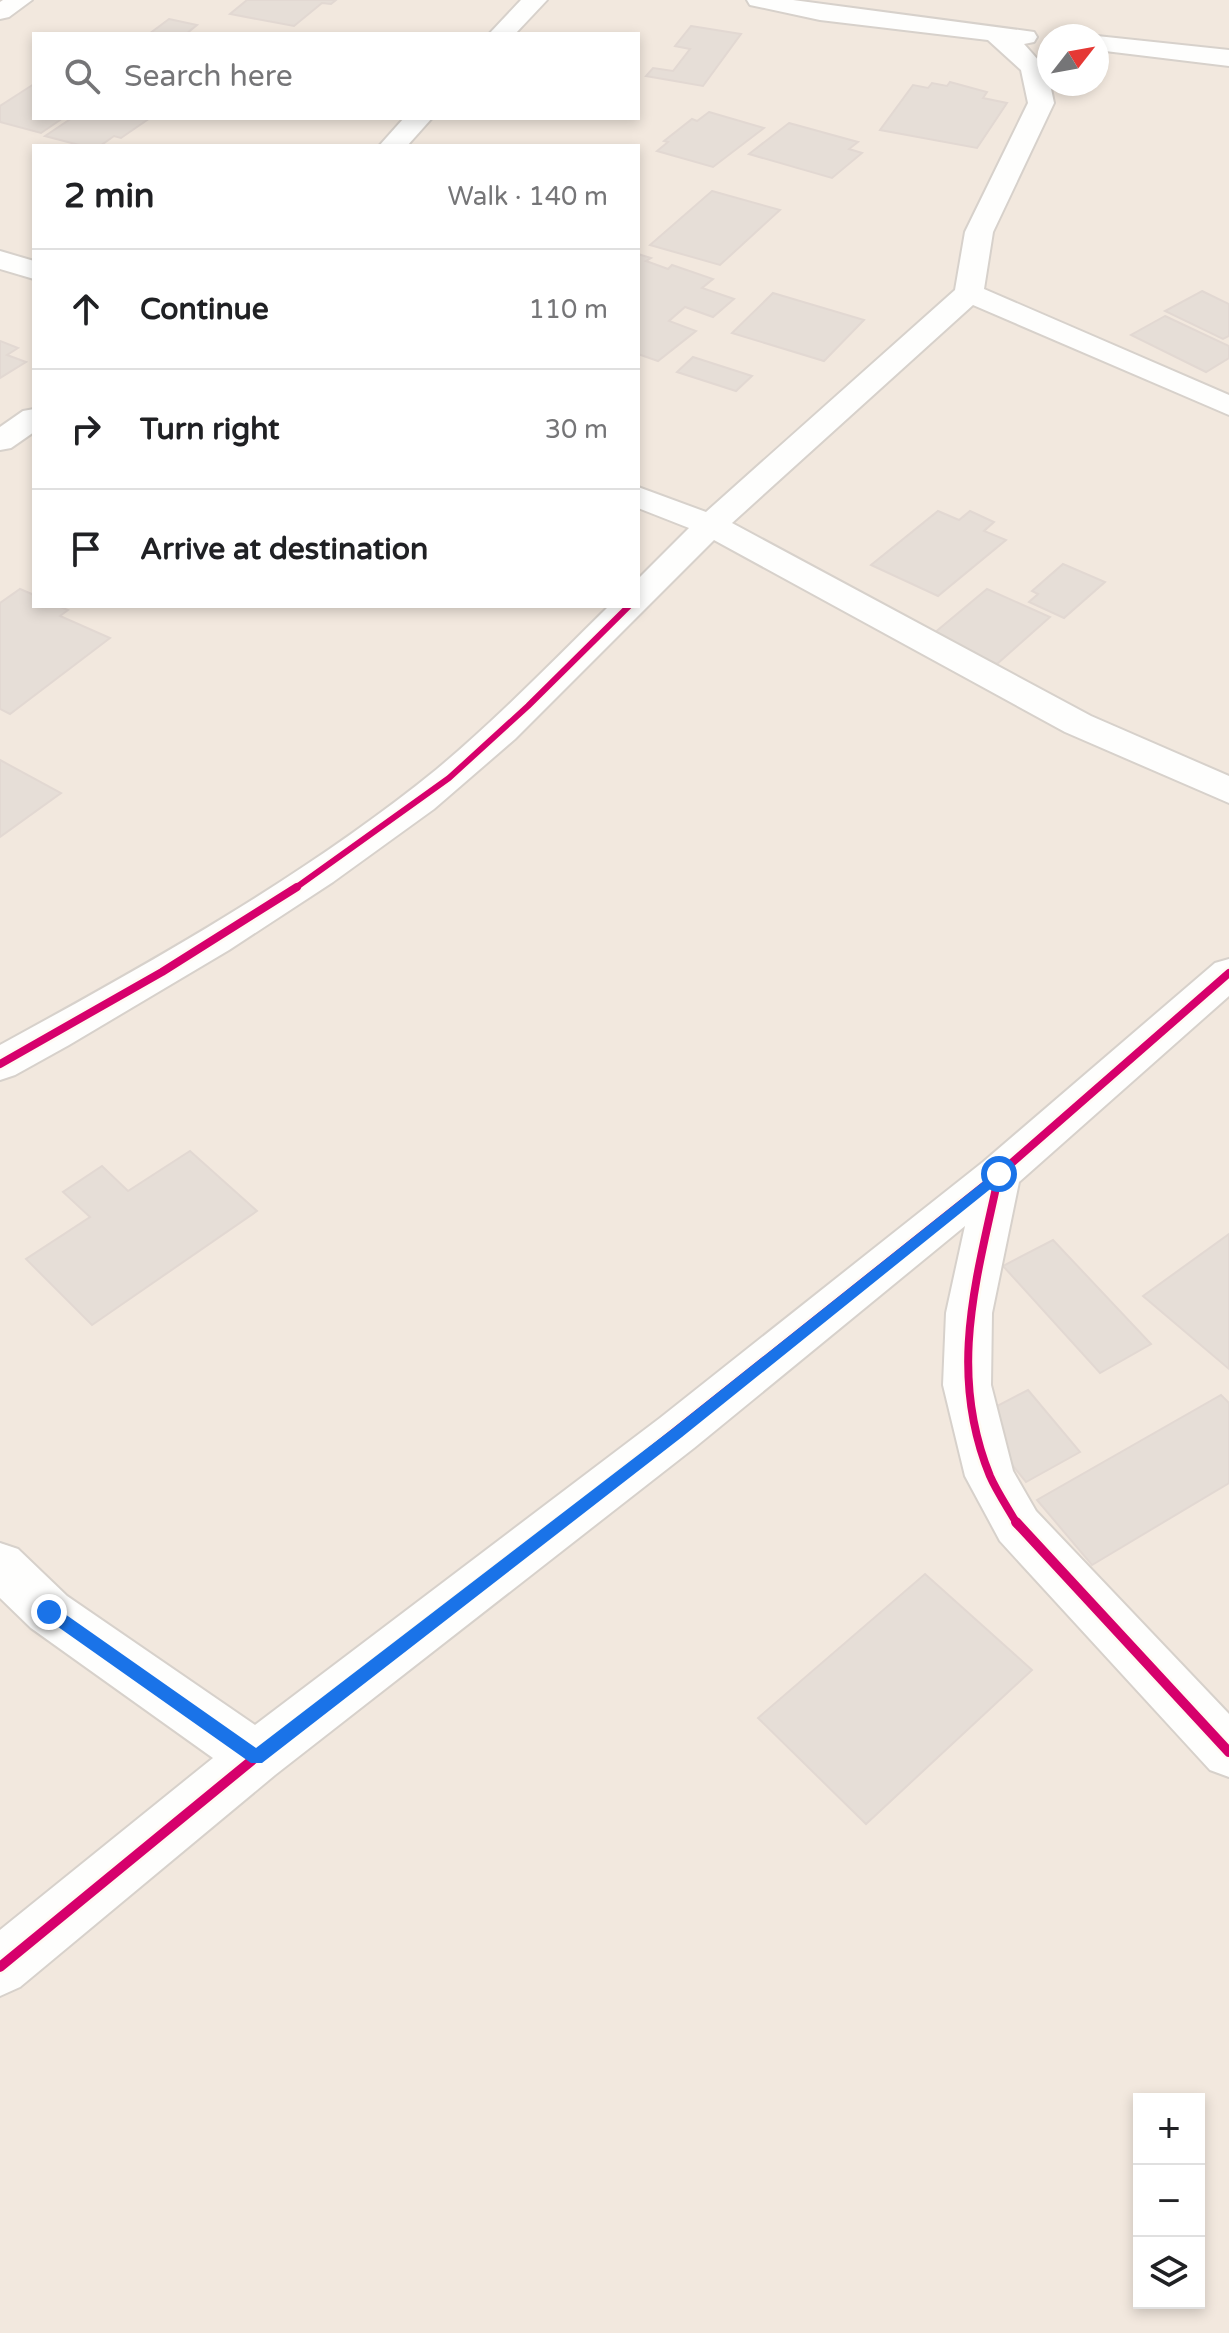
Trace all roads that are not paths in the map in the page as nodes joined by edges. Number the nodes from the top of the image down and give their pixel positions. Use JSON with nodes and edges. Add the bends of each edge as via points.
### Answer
{"nodes":[{"id":1,"x":20,"y":0,"type":"edge"},
{"id":2,"x":535,"y":0,"type":"edge"},
{"id":3,"x":759,"y":0,"type":"edge"},
{"id":4,"x":0,"y":12,"type":"edge"},
{"id":5,"x":503,"y":32,"type":"edge"},
{"id":6,"x":996,"y":34,"type":"junction"},
{"id":7,"x":1037,"y":38,"type":"edge"},
{"id":8,"x":1109,"y":44,"type":"edge"},
{"id":9,"x":1229,"y":58,"type":"edge"},
{"id":10,"x":417,"y":120,"type":"edge"},
{"id":11,"x":394,"y":144,"type":"edge"},
{"id":12,"x":0,"y":260,"type":"edge"},
{"id":13,"x":32,"y":269,"type":"edge"},
{"id":14,"x":969,"y":293,"type":"junction"},
{"id":15,"x":1229,"y":406,"type":"edge"},
{"id":16,"x":32,"y":419,"type":"edge"},
{"id":17,"x":0,"y":441,"type":"edge"},
{"id":18,"x":640,"y":498,"type":"edge"},
{"id":19,"x":711,"y":525,"type":"junction"},
{"id":20,"x":640,"y":596,"type":"edge"},
{"id":21,"x":627,"y":608,"type":"edge"},
{"id":22,"x":1229,"y":791,"type":"edge"},
{"id":23,"x":1229,"y":973,"type":"edge"},
{"id":24,"x":0,"y":1064,"type":"edge"},
{"id":25,"x":999,"y":1174,"type":"junction"},
{"id":26,"x":0,"y":1565,"type":"edge"},
{"id":27,"x":1229,"y":1752,"type":"edge"},
{"id":28,"x":256,"y":1757,"type":"junction"},
{"id":29,"x":0,"y":1967,"type":"edge"}],
"edges":[{"from":1,"to":4,"type":"street"},
{"from":2,"to":5,"type":"street"},
{"from":3,"to":6,"type":"street","via":[[820,13]]},
{"from":6,"to":7,"type":"street"},
{"from":6,"to":14,"type":"street","via":[[1029,61],[1042,84],[1041,103],[979,232]]},
{"from":8,"to":9,"type":"street"},
{"from":10,"to":11,"type":"street"},
{"from":12,"to":13,"type":"street"},
{"from":14,"to":15,"type":"street"},
{"from":14,"to":19,"type":"street"},
{"from":16,"to":17,"type":"street"},
{"from":18,"to":19,"type":"street"},
{"from":19,"to":20,"type":"street"},
{"from":19,"to":22,"type":"street","via":[[1078,724]]},
{"from":21,"to":24,"type":"street","via":[[522,712],[422,799],[260,912]]},
{"from":23,"to":25,"type":"street"},
{"from":25,"to":27,"type":"street","via":[[969,1313],[967,1385],[990,1476],[1018,1526]]},
{"from":25,"to":28,"type":"street","via":[[677,1433]]},
{"from":26,"to":28,"type":"street","via":[[49,1612]]},
{"from":28,"to":29,"type":"street"}]}
